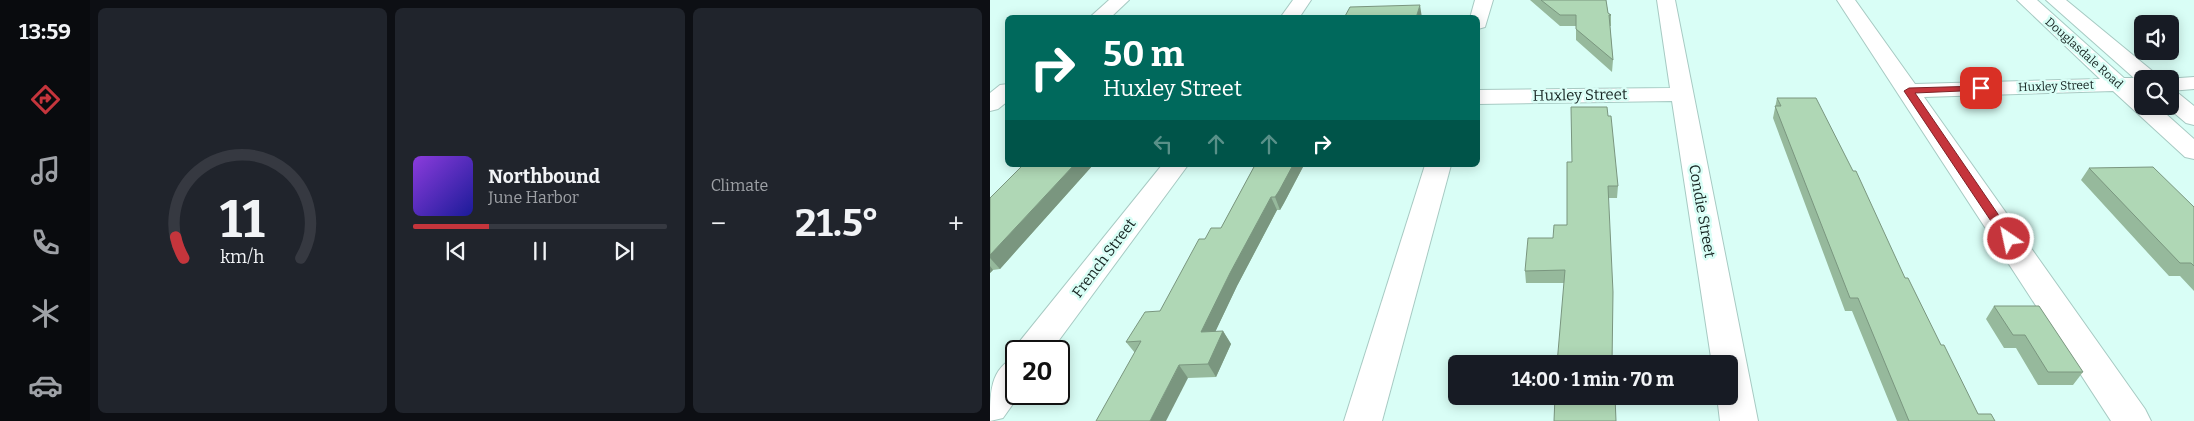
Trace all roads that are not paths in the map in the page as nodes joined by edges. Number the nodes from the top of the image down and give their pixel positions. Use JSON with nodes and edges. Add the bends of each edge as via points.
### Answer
{"nodes":[{"id":1,"x":1120,"y":0,"type":"edge"},
{"id":2,"x":1302,"y":0,"type":"edge"},
{"id":3,"x":1484,"y":0,"type":"edge"},
{"id":4,"x":1666,"y":0,"type":"edge"},
{"id":5,"x":1846,"y":0,"type":"edge"},
{"id":6,"x":2026,"y":0,"type":"edge"},
{"id":7,"x":2055,"y":0,"type":"edge"},
{"id":8,"x":1102,"y":15,"type":"edge"},
{"id":9,"x":1291,"y":15,"type":"edge"},
{"id":10,"x":1480,"y":15,"type":"edge"},
{"id":11,"x":2137,"y":70,"type":"edge"},
{"id":12,"x":2194,"y":83,"type":"edge"},
{"id":13,"x":2119,"y":84,"type":"junction"},
{"id":14,"x":2134,"y":84,"type":"edge"},
{"id":15,"x":2179,"y":84,"type":"edge"},
{"id":16,"x":1909,"y":91,"type":"junction"},
{"id":17,"x":1682,"y":94,"type":"junction"},
{"id":18,"x":1480,"y":97,"type":"edge"},
{"id":19,"x":2134,"y":98,"type":"edge"},
{"id":20,"x":2179,"y":106,"type":"edge"},
{"id":21,"x":2153,"y":115,"type":"edge"},
{"id":22,"x":2194,"y":118,"type":"edge"},
{"id":23,"x":2194,"y":152,"type":"edge"},
{"id":24,"x":1173,"y":167,"type":"edge"},
{"id":25,"x":1437,"y":167,"type":"edge"},
{"id":26,"x":1040,"y":340,"type":"edge"},
{"id":27,"x":1005,"y":387,"type":"edge"},
{"id":28,"x":990,"y":407,"type":"edge"},
{"id":29,"x":1363,"y":421,"type":"edge"},
{"id":30,"x":1739,"y":421,"type":"edge"},
{"id":31,"x":2132,"y":421,"type":"edge"}],
"edges":[{"from":1,"to":8,"type":"street"},
{"from":2,"to":9,"type":"street"},
{"from":3,"to":10,"type":"street"},
{"from":4,"to":17,"type":"street","name":"Condie Street"},
{"from":5,"to":16,"type":"street"},
{"from":6,"to":13,"type":"street","name":"Douglasdale Road"},
{"from":7,"to":11,"type":"street","name":"Douglasdale Road"},
{"from":12,"to":15,"type":"street"},
{"from":13,"to":14,"type":"street","name":"Huxley Street"},
{"from":13,"to":16,"type":"street","name":"Huxley Street"},
{"from":13,"to":19,"type":"street","name":"Douglasdale Road"},
{"from":16,"to":31,"type":"street"},
{"from":17,"to":18,"type":"street","name":"Huxley Street"},
{"from":17,"to":30,"type":"street","name":"Condie Street"},
{"from":20,"to":22,"type":"street"},
{"from":21,"to":23,"type":"street","name":"Douglasdale Road"},
{"from":24,"to":26,"type":"street","name":"French Street"},
{"from":25,"to":29,"type":"street"},
{"from":27,"to":28,"type":"street"}]}
